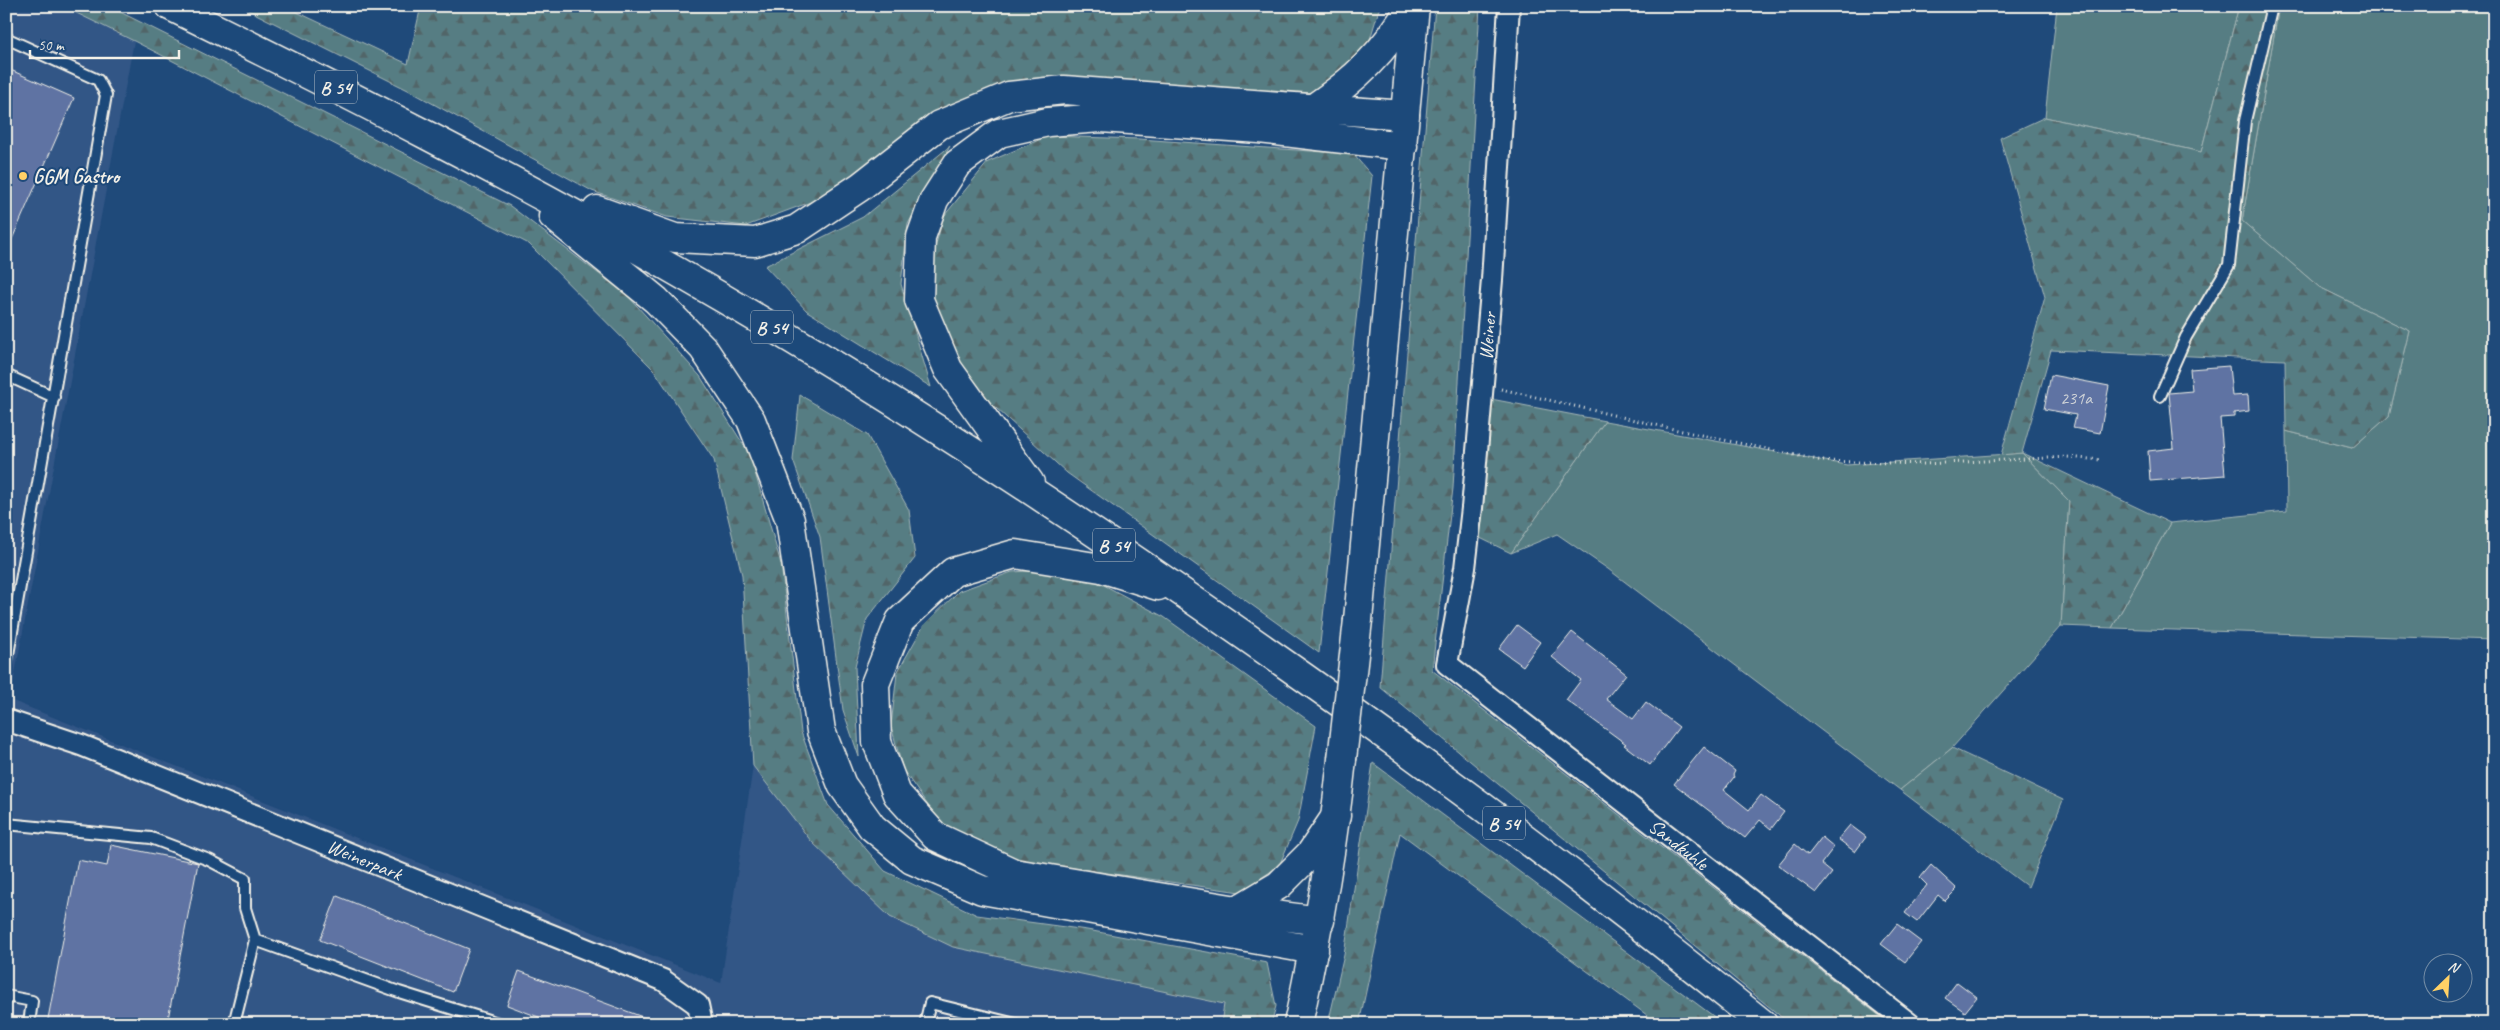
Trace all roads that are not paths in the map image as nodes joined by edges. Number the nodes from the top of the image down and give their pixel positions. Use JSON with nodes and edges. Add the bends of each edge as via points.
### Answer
{"nodes":[{"id":1,"x":170,"y":6,"type":"edge"},
{"id":2,"x":1413,"y":6,"type":"edge"},
{"id":3,"x":1509,"y":6,"type":"edge"},
{"id":4,"x":2272,"y":6,"type":"edge"},
{"id":5,"x":6,"y":38,"type":"edge"},
{"id":6,"x":1312,"y":110,"type":"junction"},
{"id":7,"x":1405,"y":114,"type":"junction"},
{"id":8,"x":1403,"y":146,"type":"junction"},
{"id":9,"x":499,"y":172,"type":"junction"},
{"id":10,"x":6,"y":375,"type":"edge"},
{"id":11,"x":2160,"y":396,"type":"dead end"},
{"id":12,"x":54,"y":397,"type":"junction"},
{"id":13,"x":1038,"y":494,"type":"junction"},
{"id":14,"x":1190,"y":597,"type":"junction"},
{"id":15,"x":1447,"y":664,"type":"joint"},
{"id":16,"x":6,"y":666,"type":"edge"},
{"id":17,"x":6,"y":720,"type":"edge"},
{"id":18,"x":1336,"y":816,"type":"junction"},
{"id":19,"x":6,"y":824,"type":"edge"},
{"id":20,"x":1237,"y":910,"type":"junction"},
{"id":21,"x":1320,"y":921,"type":"junction"},
{"id":22,"x":255,"y":940,"type":"junction"},
{"id":23,"x":1314,"y":950,"type":"junction"},
{"id":24,"x":6,"y":996,"type":"edge"},
{"id":25,"x":29,"y":1024,"type":"edge"},
{"id":26,"x":234,"y":1024,"type":"edge"},
{"id":27,"x":501,"y":1024,"type":"edge"},
{"id":28,"x":702,"y":1024,"type":"edge"},
{"id":29,"x":925,"y":1024,"type":"edge"},
{"id":30,"x":1016,"y":1024,"type":"edge"},
{"id":31,"x":1298,"y":1024,"type":"edge"},
{"id":32,"x":1763,"y":1024,"type":"edge"},
{"id":33,"x":1910,"y":1024,"type":"edge"}],
"edges":[{"from":1,"to":9,"type":"main road","number":"B 54"},
{"from":2,"to":6,"type":"main road","via":[[1376,58],[1346,86]]},
{"from":2,"to":7,"type":"main road"},
{"from":3,"to":15,"type":"street","name":"Weiner","via":[[1492,280],[1466,568]]},
{"from":4,"to":11,"type":"lane","via":[[2245,121],[2229,265],[2186,337]]},
{"from":5,"to":12,"type":"lane","via":[[98,80],[106,95]]},
{"from":6,"to":7,"type":"main road"},
{"from":6,"to":9,"type":"main road","via":[[1064,90],[1009,96],[939,125],[860,186],[797,229],[755,242],[675,238]]},
{"from":7,"to":8,"type":"main road"},
{"from":8,"to":13,"type":"main road","via":[[1258,129],[1101,118],[1048,122],[999,133],[957,164],[934,200],[921,237],[919,300],[948,369]]},
{"from":8,"to":18,"type":"main road","bridge":true},
{"from":9,"to":13,"type":"main road","number":"B 54","via":[[798,342]]},
{"from":9,"to":23,"type":"main road","via":[[656,300],[703,348],[751,420],[790,520],[821,731],[842,785],[872,827],[912,860],[982,890]]},
{"from":10,"to":12,"type":"lane"},
{"from":12,"to":16,"type":"lane"},
{"from":13,"to":14,"type":"main road","number":"B 54"},
{"from":14,"to":20,"type":"main road","via":[[1100,568],[1015,554],[953,572],[900,621],[875,684],[876,742],[897,794],[935,836],[1014,873]]},
{"from":14,"to":32,"type":"main road","number":"B 54","via":[[1426,765],[1596,892]]},
{"from":15,"to":33,"type":"street","name":"Sandkuhle"},
{"from":17,"to":28,"type":"street","name":"Weinerpark","via":[[80,745],[663,980],[698,1005]]},
{"from":18,"to":20,"type":"main road","via":[[1310,853],[1278,885]]},
{"from":18,"to":21,"type":"main road"},
{"from":19,"to":22,"type":"lane","via":[[151,838],[209,860],[245,879],[245,908]]},
{"from":20,"to":21,"type":"main road"},
{"from":21,"to":23,"type":"main road"},
{"from":22,"to":26,"type":"lane"},
{"from":22,"to":27,"type":"lane","via":[[399,992]]},
{"from":23,"to":31,"type":"main road"},
{"from":24,"to":25,"type":"lane","via":[[32,1001]]},
{"from":29,"to":30,"type":"lane","via":[[930,1003]]}]}
